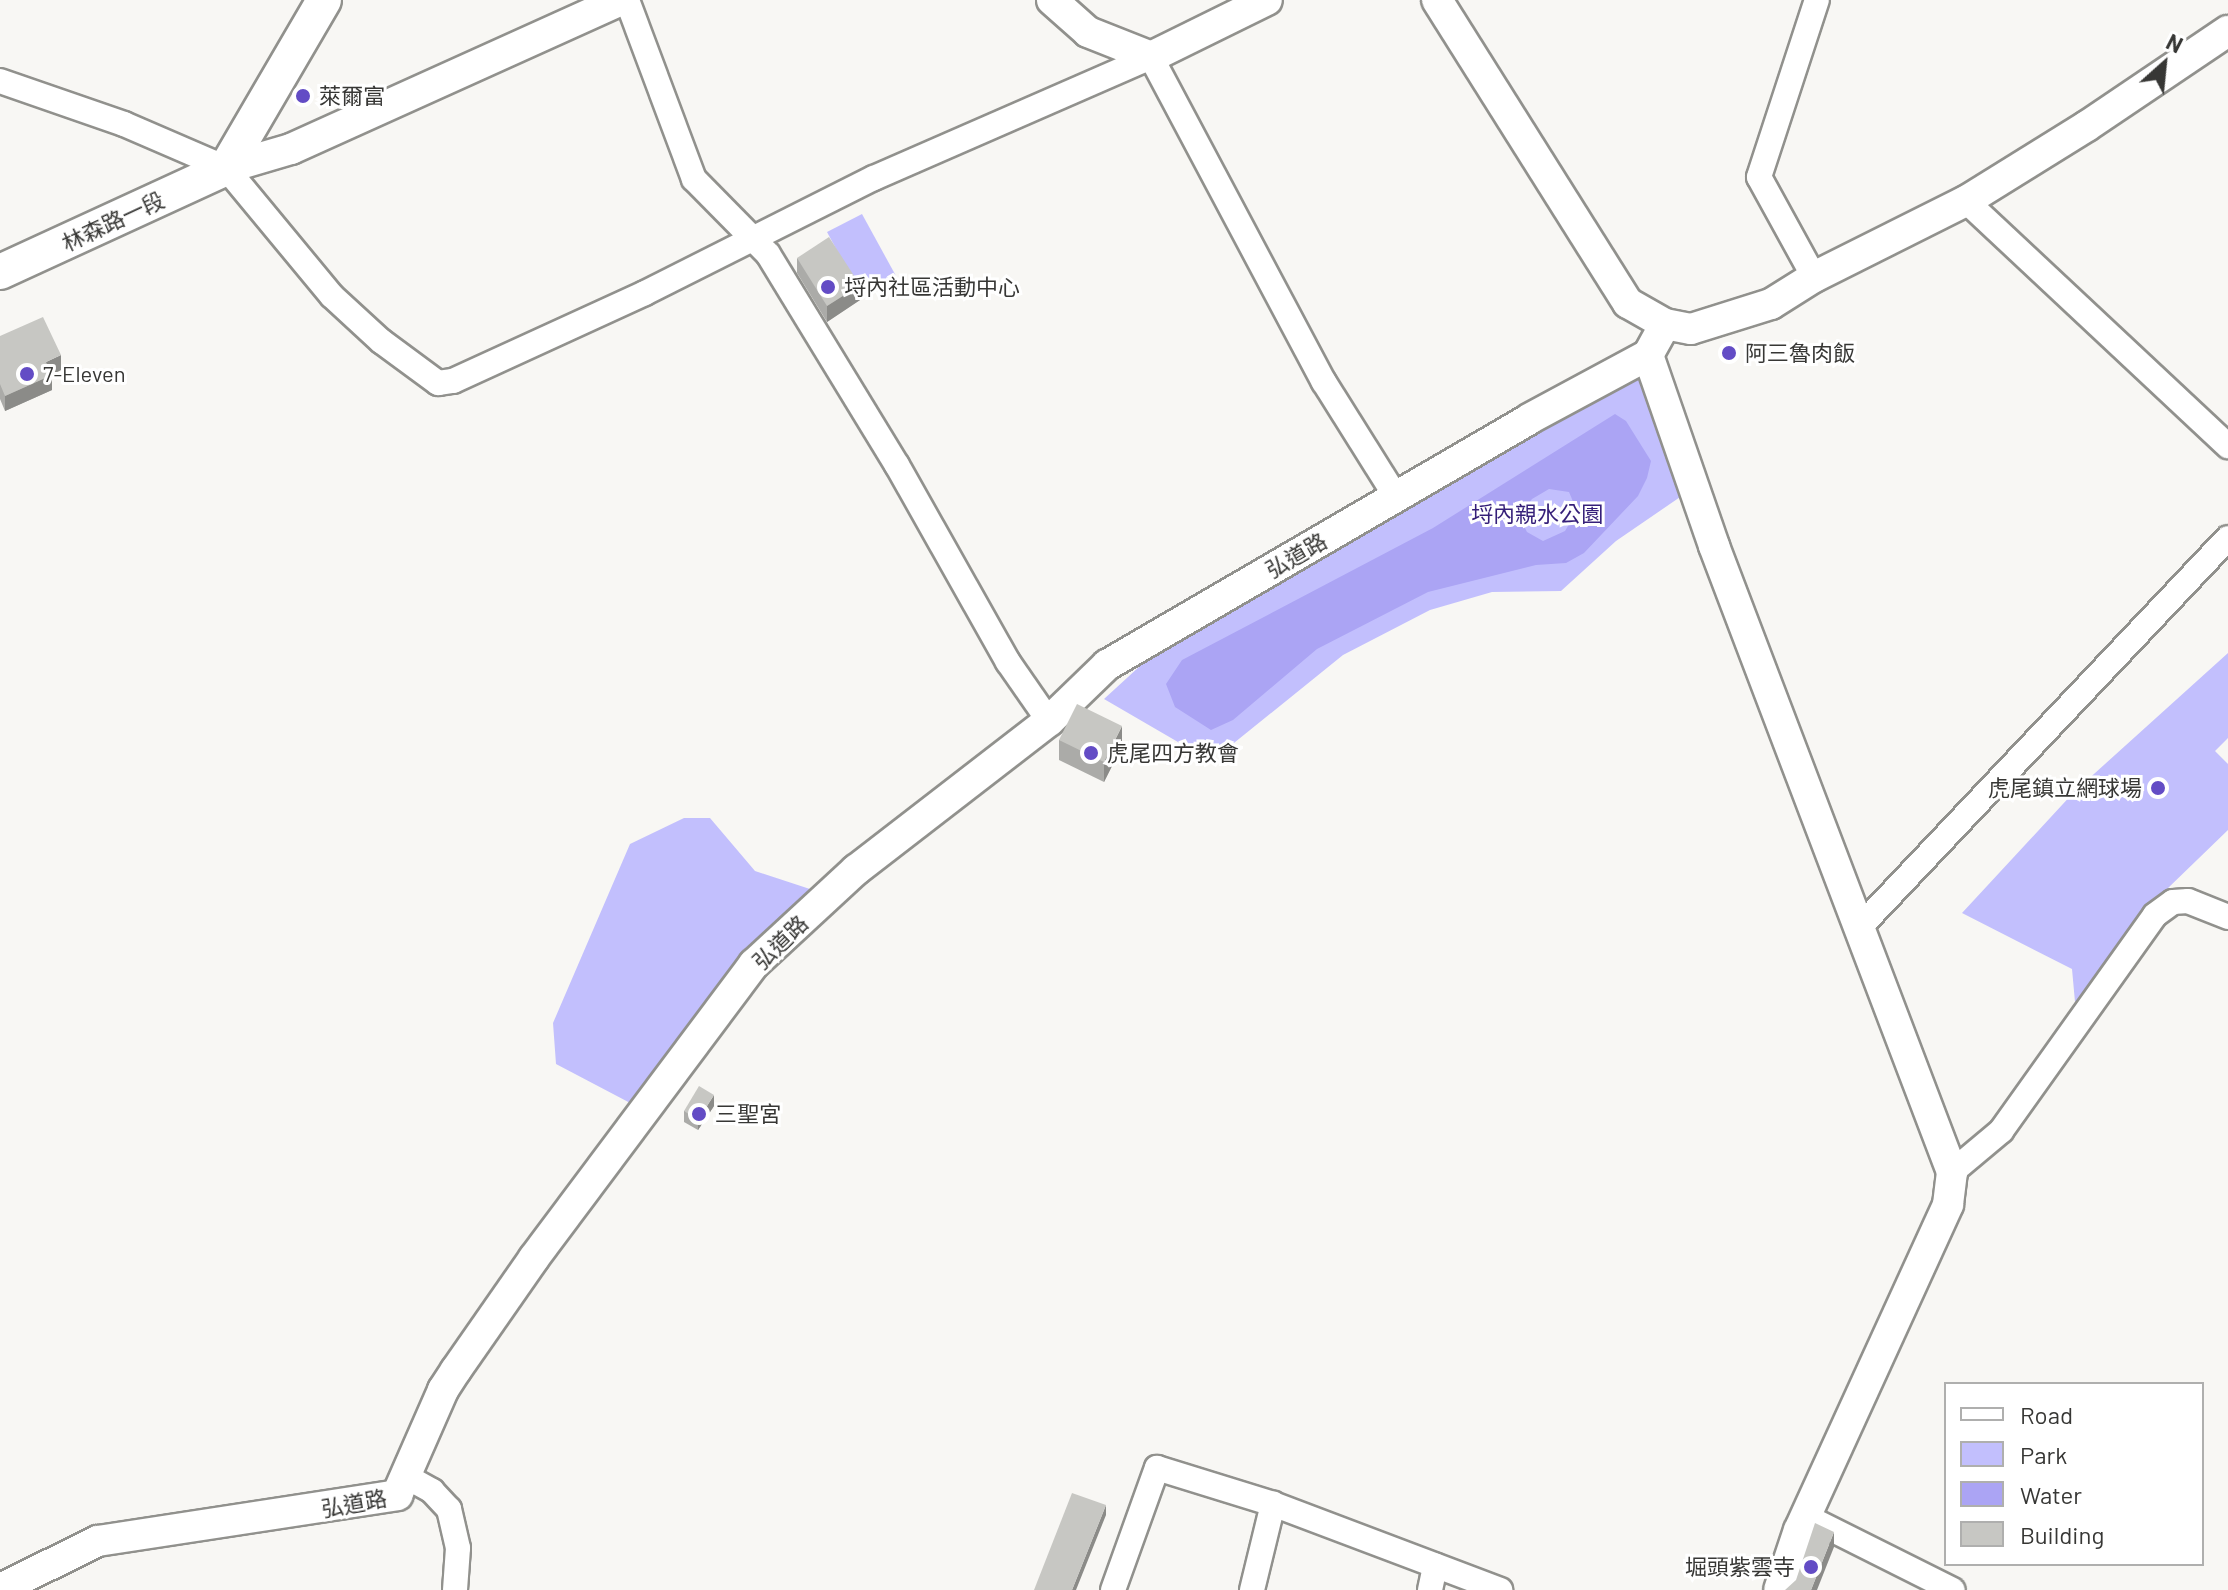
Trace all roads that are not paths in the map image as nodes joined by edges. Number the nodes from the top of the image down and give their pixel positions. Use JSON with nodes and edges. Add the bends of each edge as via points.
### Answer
{"nodes":[{"id":1,"x":324,"y":0,"type":"edge"},
{"id":2,"x":624,"y":0,"type":"edge"},
{"id":3,"x":1052,"y":0,"type":"edge"},
{"id":4,"x":1267,"y":0,"type":"edge"},
{"id":5,"x":1437,"y":0,"type":"edge"},
{"id":6,"x":1817,"y":0,"type":"edge"},
{"id":7,"x":2228,"y":31,"type":"edge"},
{"id":8,"x":1151,"y":57,"type":"junction"},
{"id":9,"x":0,"y":81,"type":"edge"},
{"id":10,"x":226,"y":168,"type":"junction"},
{"id":11,"x":1966,"y":201,"type":"junction"},
{"id":12,"x":752,"y":236,"type":"junction"},
{"id":13,"x":0,"y":272,"type":"edge"},
{"id":14,"x":1814,"y":277,"type":"junction"},
{"id":15,"x":1665,"y":324,"type":"junction"},
{"id":16,"x":1648,"y":355,"type":"junction"},
{"id":17,"x":2228,"y":446,"type":"edge"},
{"id":18,"x":1396,"y":497,"type":"junction"},
{"id":19,"x":2228,"y":538,"type":"edge"},
{"id":20,"x":1049,"y":721,"type":"junction"},
{"id":21,"x":2228,"y":917,"type":"edge"},
{"id":22,"x":1858,"y":929,"type":"junction"},
{"id":23,"x":1952,"y":1172,"type":"junction"},
{"id":24,"x":407,"y":1477,"type":"junction"},
{"id":25,"x":1273,"y":1504,"type":"junction"},
{"id":26,"x":1805,"y":1516,"type":"junction"},
{"id":27,"x":1432,"y":1578,"type":"edge"},
{"id":28,"x":0,"y":1589,"type":"edge"},
{"id":29,"x":455,"y":1590,"type":"edge"},
{"id":30,"x":1113,"y":1590,"type":"edge"},
{"id":31,"x":1252,"y":1590,"type":"edge"},
{"id":32,"x":1500,"y":1590,"type":"edge"},
{"id":33,"x":1779,"y":1590,"type":"edge"},
{"id":34,"x":1953,"y":1590,"type":"edge"}],
"edges":[{"from":1,"to":10,"type":"main road"},
{"from":2,"to":10,"type":"street","via":[[291,149]]},
{"from":2,"to":12,"type":"street","via":[[694,179]]},
{"from":3,"to":8,"type":"street","via":[[1088,32]]},
{"from":4,"to":8,"type":"street"},
{"from":5,"to":15,"type":"street","via":[[1628,303]]},
{"from":6,"to":14,"type":"street","via":[[1759,177]]},
{"from":7,"to":11,"type":"street"},
{"from":8,"to":12,"type":"street"},
{"from":8,"to":18,"type":"street","via":[[1324,382]]},
{"from":9,"to":10,"type":"street","via":[[124,124]]},
{"from":10,"to":12,"type":"street","via":[[332,296],[438,383],[453,381],[645,293]]},
{"from":10,"to":13,"type":"main road","name":"林森路一段"},
{"from":11,"to":14,"type":"street"},
{"from":11,"to":17,"type":"street"},
{"from":12,"to":20,"type":"street","via":[[768,254],[1008,662]]},
{"from":14,"to":15,"type":"street","via":[[1771,304],[1721,322],[1691,329]]},
{"from":15,"to":16,"type":"street"},
{"from":16,"to":18,"type":"street","name":"弘道路"},
{"from":16,"to":22,"type":"street"},
{"from":18,"to":20,"type":"street","name":"弘道路","via":[[1107,665]]},
{"from":19,"to":22,"type":"street"},
{"from":20,"to":24,"type":"street","name":"弘道路","via":[[856,870],[754,964],[456,1370]]},
{"from":21,"to":23,"type":"street","via":[[2188,901],[2173,902],[2155,915],[2001,1131]]},
{"from":22,"to":23,"type":"street"},
{"from":23,"to":26,"type":"street","via":[[1948,1205]]},
{"from":24,"to":28,"type":"street","name":"弘道路","via":[[397,1495],[350,1505],[98,1541]]},
{"from":24,"to":29,"type":"street","via":[[432,1491],[449,1509],[458,1548]]},
{"from":25,"to":27,"type":"street"},
{"from":25,"to":30,"type":"street","via":[[1157,1468]]},
{"from":25,"to":31,"type":"street"},
{"from":26,"to":33,"type":"street"},
{"from":26,"to":34,"type":"street"},
{"from":27,"to":32,"type":"street"}]}
